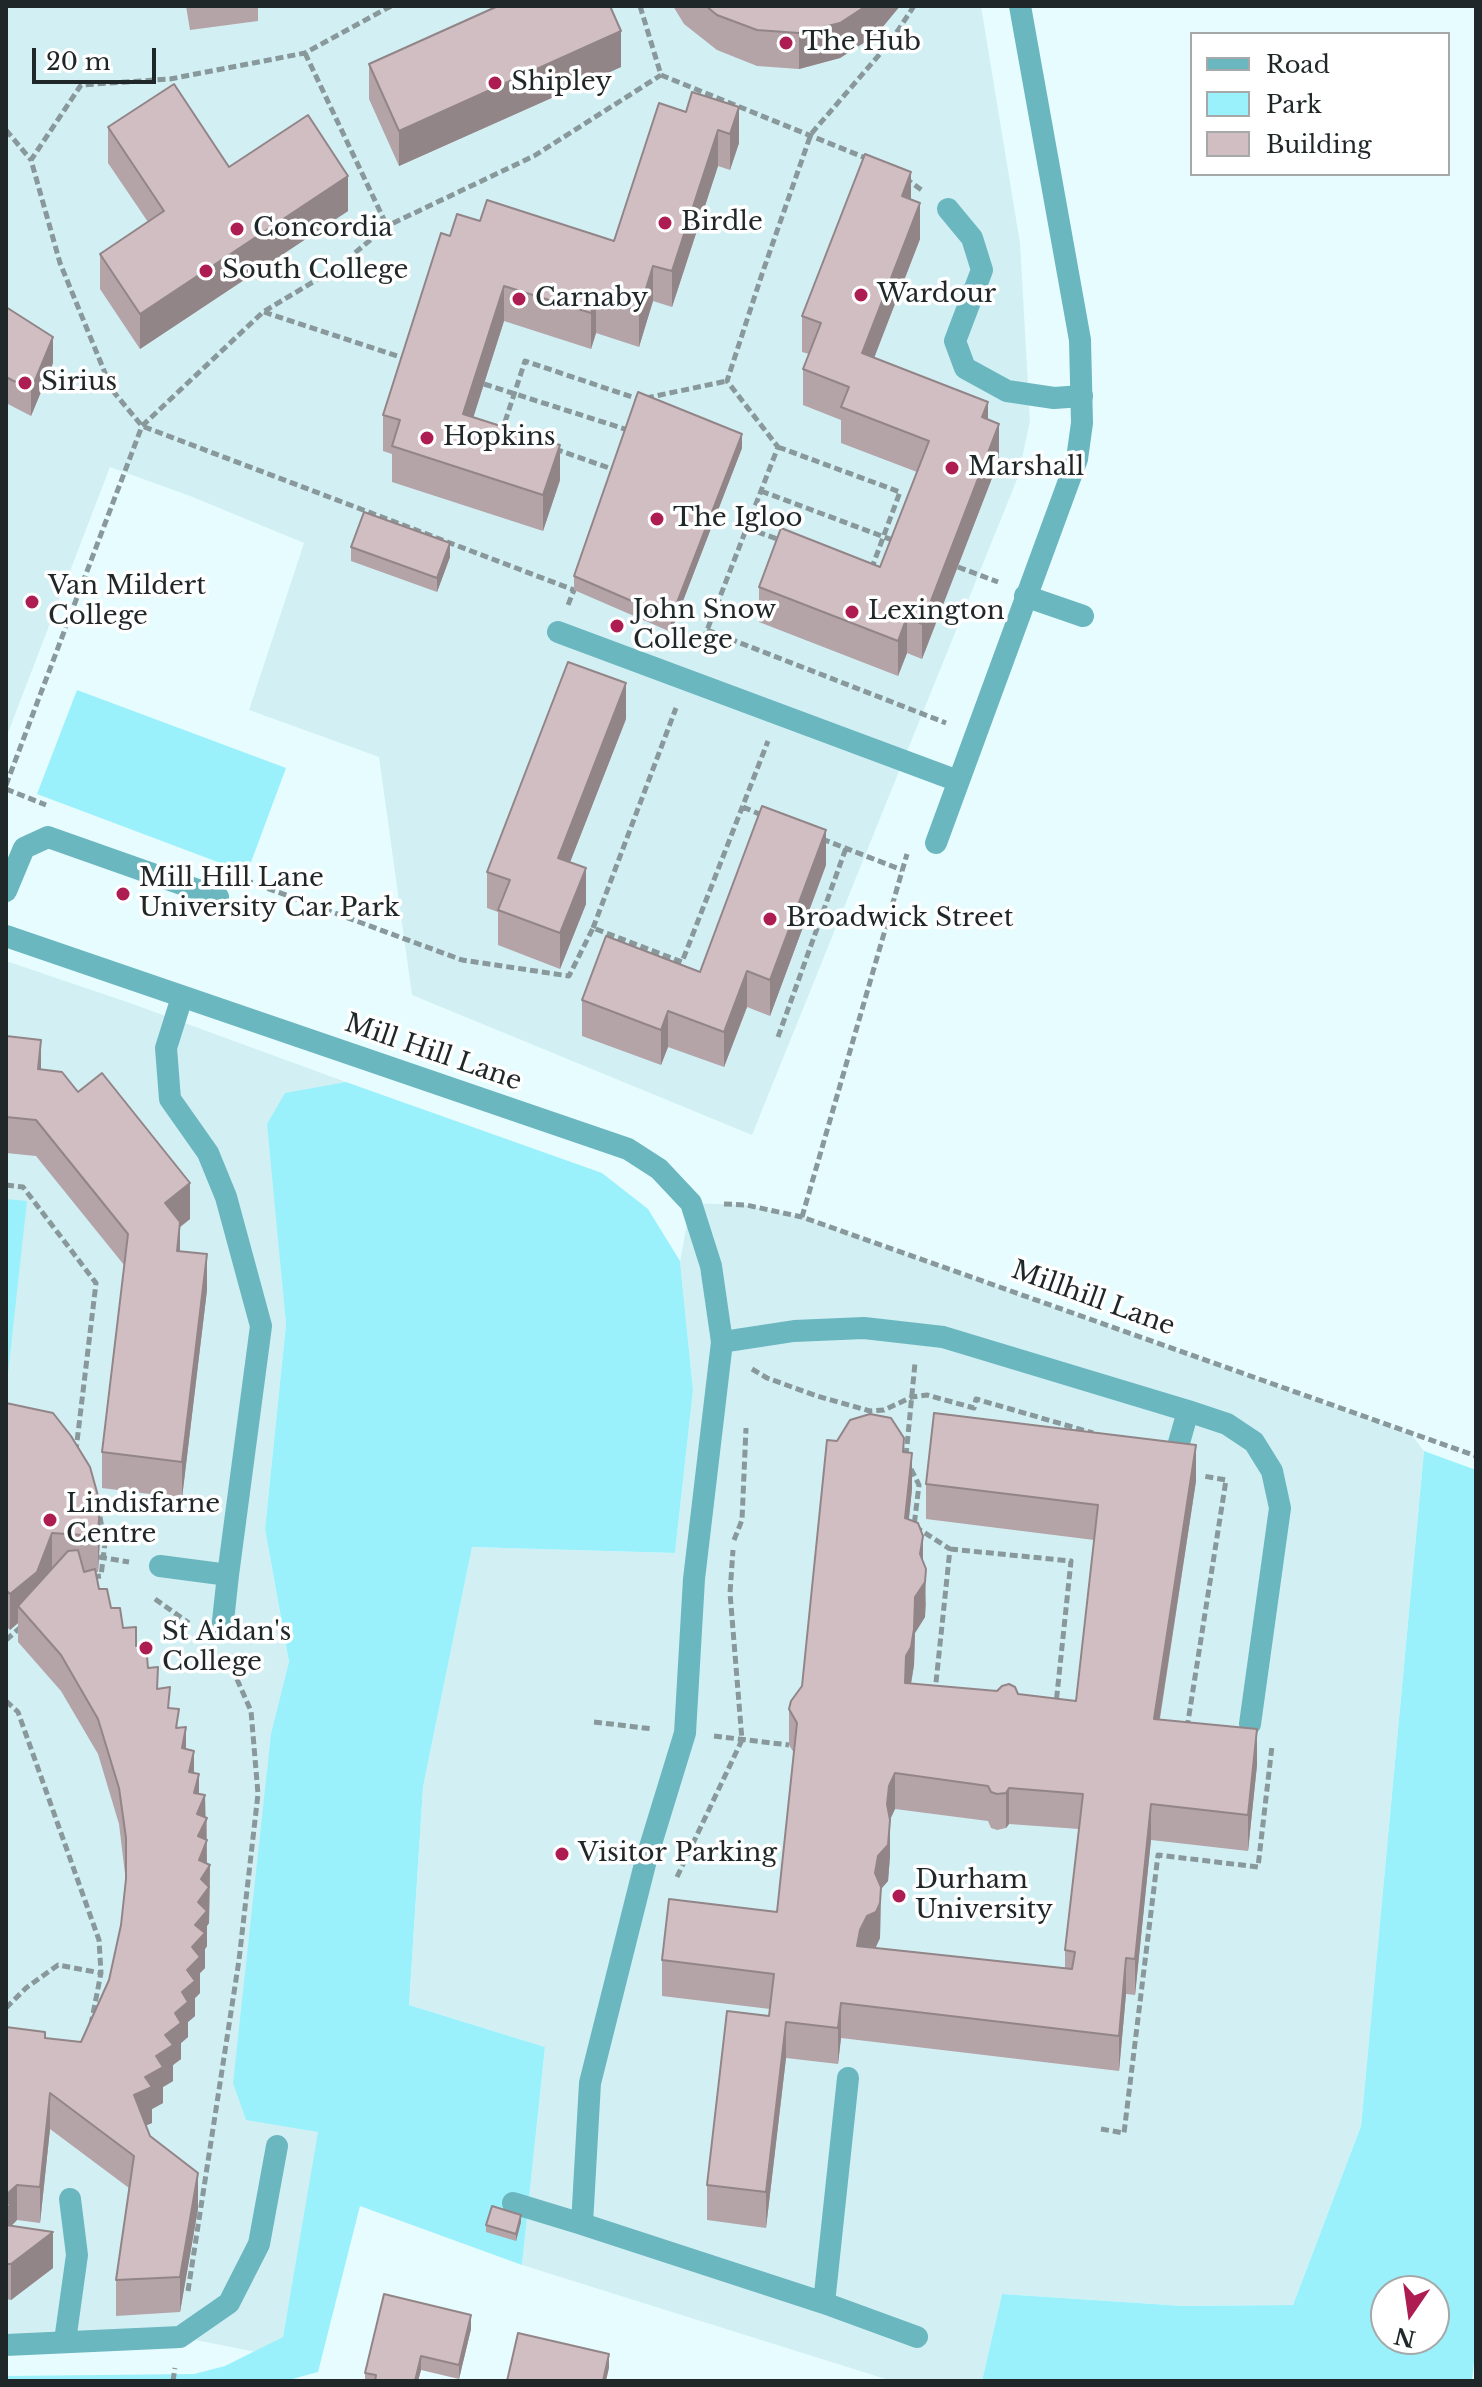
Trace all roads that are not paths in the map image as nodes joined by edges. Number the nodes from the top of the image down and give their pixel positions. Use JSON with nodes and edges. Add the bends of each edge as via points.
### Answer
{"nodes":[{"id":1,"x":1020,"y":6,"type":"edge"},
{"id":2,"x":948,"y":209,"type":"road end"},
{"id":3,"x":1082,"y":396,"type":"junction"},
{"id":4,"x":1025,"y":596,"type":"junction"},
{"id":5,"x":1083,"y":616,"type":"dead end"},
{"id":6,"x":558,"y":632,"type":"road end"},
{"id":7,"x":958,"y":781,"type":"junction"},
{"id":8,"x":936,"y":843,"type":"dead end"},
{"id":9,"x":6,"y":891,"type":"edge"},
{"id":10,"x":218,"y":897,"type":"road end"},
{"id":11,"x":6,"y":936,"type":"edge"},
{"id":12,"x":182,"y":997,"type":"junction"},
{"id":13,"x":722,"y":1342,"type":"junction"},
{"id":14,"x":1188,"y":1411,"type":"junction"},
{"id":15,"x":1171,"y":1471,"type":"edge"},
{"id":16,"x":160,"y":1566,"type":"dead end"},
{"id":17,"x":228,"y":1575,"type":"junction"},
{"id":18,"x":222,"y":1630,"type":"dead end"},
{"id":19,"x":1250,"y":1724,"type":"road end"},
{"id":20,"x":848,"y":2078,"type":"dead end"},
{"id":21,"x":277,"y":2146,"type":"dead end"},
{"id":22,"x":70,"y":2199,"type":"dead end"},
{"id":23,"x":513,"y":2203,"type":"dead end"},
{"id":24,"x":582,"y":2224,"type":"junction"},
{"id":25,"x":824,"y":2303,"type":"junction"},
{"id":26,"x":917,"y":2337,"type":"dead end"},
{"id":27,"x":65,"y":2341,"type":"junction"},
{"id":28,"x":6,"y":2345,"type":"edge"}],
"edges":[{"from":1,"to":3,"type":"street","via":[[1080,340]]},
{"from":2,"to":3,"type":"street","via":[[972,238],[982,270],[955,341],[965,368],[1007,391]]},
{"from":3,"to":4,"type":"street","via":[[1077,459]]},
{"from":4,"to":5,"type":"street"},
{"from":4,"to":7,"type":"street"},
{"from":6,"to":7,"type":"street"},
{"from":7,"to":8,"type":"street"},
{"from":9,"to":10,"type":"street","via":[[24,848],[48,837]]},
{"from":11,"to":12,"type":"street","name":"Mill Hill Lane"},
{"from":12,"to":13,"type":"street","name":"Mill Hill Lane","via":[[628,1149],[659,1169],[691,1203],[711,1266]]},
{"from":12,"to":17,"type":"street","via":[[166,1048],[170,1099],[208,1153],[226,1197],[261,1326]]},
{"from":13,"to":14,"type":"street","via":[[864,1328],[943,1337]]},
{"from":13,"to":24,"type":"street","name":"Mill Hill Lane","via":[[694,1579],[685,1733],[646,1860],[590,2083]]},
{"from":14,"to":15,"type":"street"},
{"from":14,"to":19,"type":"street","via":[[1227,1424],[1254,1442],[1272,1471],[1280,1508]]},
{"from":16,"to":17,"type":"street"},
{"from":17,"to":18,"type":"street"},
{"from":20,"to":25,"type":"street"},
{"from":21,"to":27,"type":"street","via":[[259,2244],[229,2303],[180,2337]]},
{"from":22,"to":27,"type":"street","via":[[77,2255]]},
{"from":23,"to":24,"type":"street"},
{"from":24,"to":25,"type":"street"},
{"from":25,"to":26,"type":"street"},
{"from":27,"to":28,"type":"street"}]}
